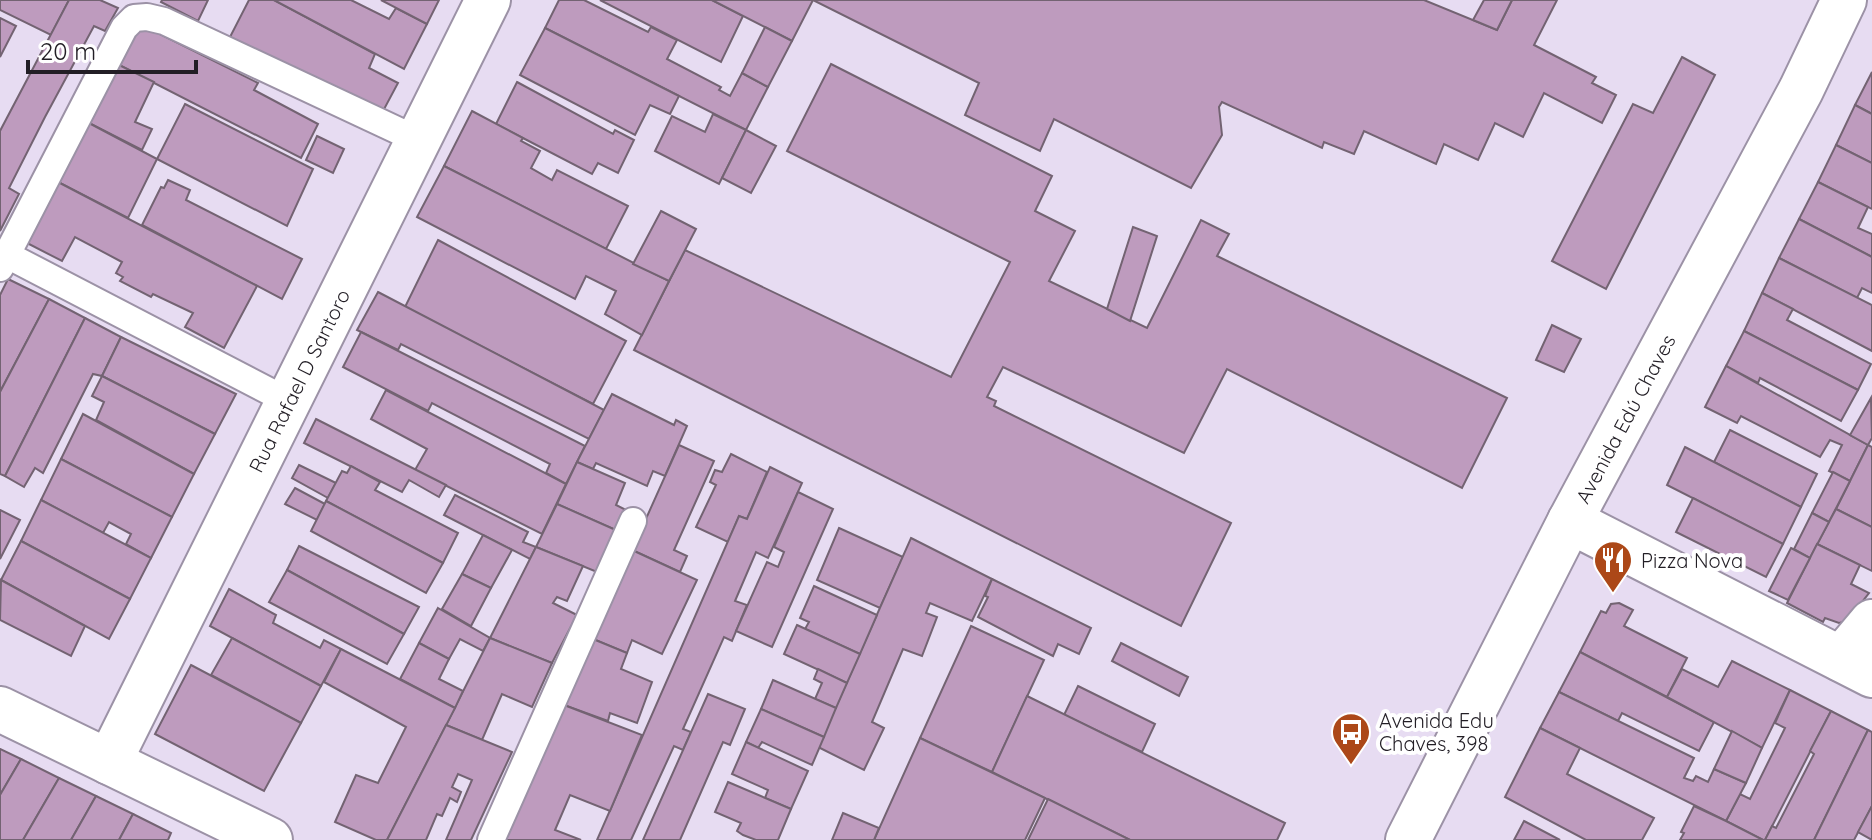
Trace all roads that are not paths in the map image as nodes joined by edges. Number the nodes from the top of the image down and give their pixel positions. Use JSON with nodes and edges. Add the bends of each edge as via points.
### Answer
{"nodes":[{"id":1,"x":488,"y":0,"type":"edge"},
{"id":2,"x":1844,"y":0,"type":"edge"},
{"id":3,"x":418,"y":140,"type":"junction"},
{"id":4,"x":3,"y":262,"type":"edge"},
{"id":5,"x":288,"y":401,"type":"junction"},
{"id":6,"x":633,"y":521,"type":"dead end"},
{"id":7,"x":1570,"y":521,"type":"junction"},
{"id":8,"x":1872,"y":622,"type":"edge"},
{"id":9,"x":1856,"y":667,"type":"edge"},
{"id":10,"x":0,"y":709,"type":"edge"},
{"id":11,"x":109,"y":762,"type":"junction"},
{"id":12,"x":270,"y":840,"type":"edge"},
{"id":13,"x":491,"y":840,"type":"edge"},
{"id":14,"x":1408,"y":840,"type":"edge"}],
"edges":[{"from":1,"to":3,"type":"street","name":"Rua Rafael D Santoro"},
{"from":2,"to":7,"type":"street","name":"Avenida Edú Chaves"},
{"from":3,"to":4,"type":"lane","via":[[164,21],[134,18],[124,28]]},
{"from":3,"to":5,"type":"street","name":"Rua Rafael D Santoro"},
{"from":4,"to":5,"type":"lane"},
{"from":5,"to":11,"type":"street","name":"Rua Rafael D Santoro"},
{"from":6,"to":13,"type":"lane"},
{"from":7,"to":9,"type":"street"},
{"from":7,"to":14,"type":"street","name":"Avenida Edú Chaves"},
{"from":8,"to":9,"type":"street"},
{"from":10,"to":11,"type":"street"},
{"from":11,"to":12,"type":"street"}]}
